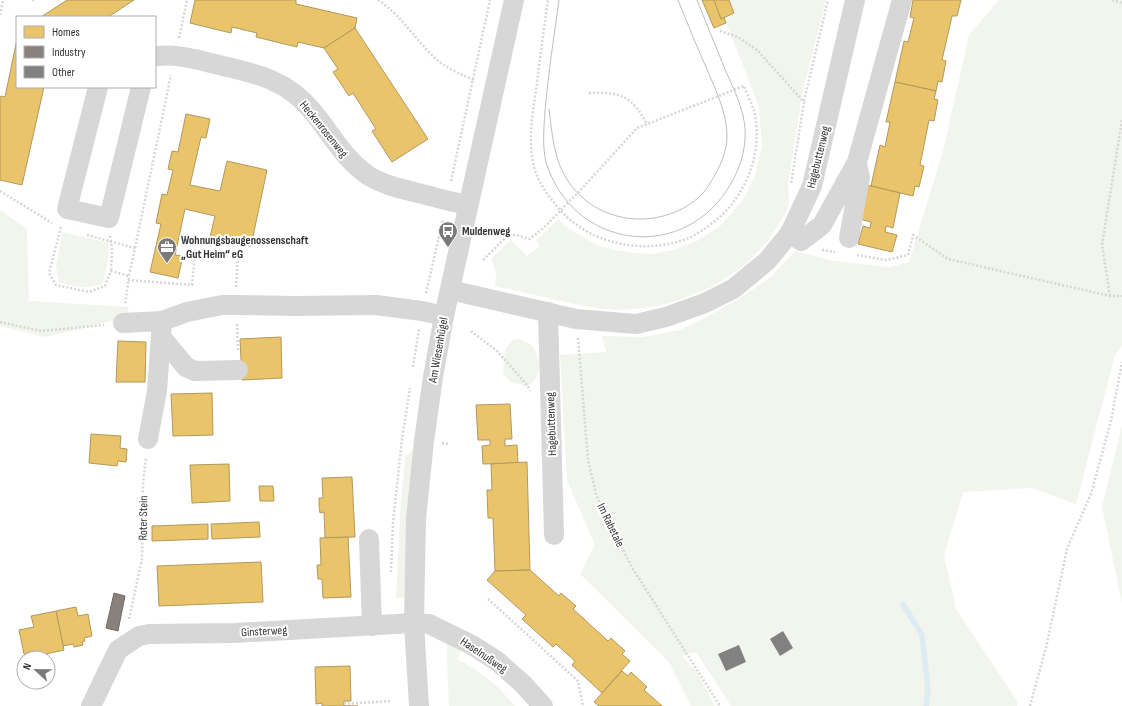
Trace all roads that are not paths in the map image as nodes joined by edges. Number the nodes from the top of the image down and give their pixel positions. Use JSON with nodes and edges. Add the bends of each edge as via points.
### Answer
{"nodes":[{"id":1,"x":514,"y":0,"type":"edge"},
{"id":2,"x":855,"y":0,"type":"edge"},
{"id":3,"x":902,"y":0,"type":"edge"},
{"id":4,"x":156,"y":56,"type":"edge"},
{"id":5,"x":98,"y":88,"type":"edge"},
{"id":6,"x":141,"y":88,"type":"edge"},
{"id":7,"x":857,"y":162,"type":"junction"},
{"id":8,"x":468,"y":205,"type":"junction"},
{"id":9,"x":790,"y":233,"type":"junction"},
{"id":10,"x":849,"y":238,"type":"dead end"},
{"id":11,"x":450,"y":290,"type":"junction"},
{"id":12,"x":548,"y":312,"type":"junction"},
{"id":13,"x":444,"y":316,"type":"junction"},
{"id":14,"x":123,"y":323,"type":"road end"},
{"id":15,"x":161,"y":329,"type":"junction"},
{"id":16,"x":238,"y":370,"type":"dead end"},
{"id":17,"x":148,"y":439,"type":"road end"},
{"id":18,"x":554,"y":535,"type":"dead end"},
{"id":19,"x":369,"y":539,"type":"dead end"},
{"id":20,"x":414,"y":623,"type":"junction"},
{"id":21,"x":372,"y":626,"type":"junction"},
{"id":22,"x":91,"y":706,"type":"edge"},
{"id":23,"x":419,"y":706,"type":"edge"},
{"id":24,"x":543,"y":706,"type":"edge"}],
"edges":[{"from":1,"to":8,"type":"street","name":"Am Wiesenhügel"},
{"from":2,"to":9,"type":"street","name":"Hagebuttenweg","via":[[812,186]]},
{"from":3,"to":7,"type":"street"},
{"from":4,"to":8,"type":"street","name":"Heckenrosenweg","via":[[175,55],[267,77],[286,87],[302,100],[350,160],[371,177],[390,186]]},
{"from":5,"to":6,"type":"street","via":[[67,209],[109,218]]},
{"from":7,"to":9,"type":"street","via":[[822,225],[802,241]]},
{"from":7,"to":10,"type":"street","via":[[860,177]]},
{"from":8,"to":11,"type":"street","name":"Am Wiesenhügel"},
{"from":9,"to":12,"type":"street","name":"Hagebuttenweg","via":[[767,261],[732,289],[705,303],[666,317],[636,324],[576,320]]},
{"from":11,"to":12,"type":"street","name":"Hagebuttenweg"},
{"from":11,"to":13,"type":"street","name":"Am Wiesenhügel"},
{"from":12,"to":18,"type":"street","name":"Hagebuttenweg"},
{"from":13,"to":15,"type":"street","via":[[376,304],[222,305],[187,312]]},
{"from":13,"to":20,"type":"street","name":"Am Wiesenhügel","via":[[419,480]]},
{"from":14,"to":15,"type":"street"},
{"from":15,"to":16,"type":"street","via":[[186,367],[194,371]]},
{"from":15,"to":17,"type":"street","via":[[157,391]]},
{"from":19,"to":21,"type":"street"},
{"from":20,"to":21,"type":"street","name":"Ginsterweg"},
{"from":20,"to":23,"type":"street","name":"Am Wiesenhügel"},
{"from":20,"to":24,"type":"street","name":"Haselnußweg","via":[[430,624],[497,661]]},
{"from":21,"to":22,"type":"street","name":"Ginsterweg","via":[[139,636],[118,650]]}]}
